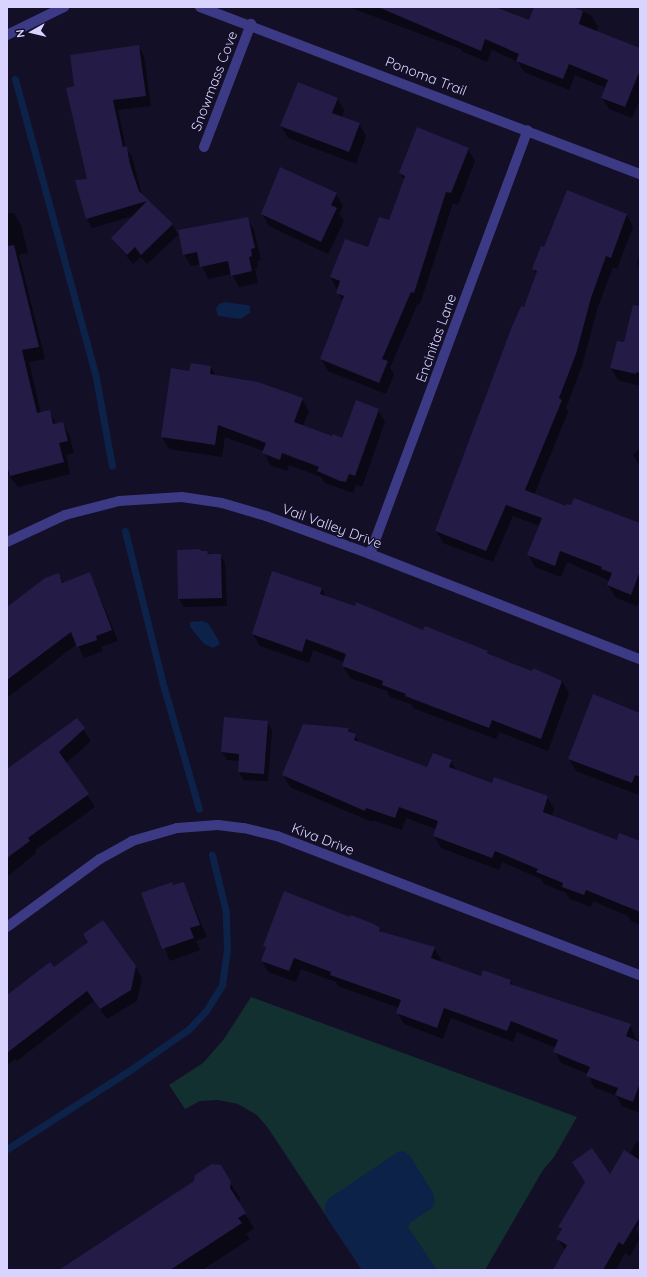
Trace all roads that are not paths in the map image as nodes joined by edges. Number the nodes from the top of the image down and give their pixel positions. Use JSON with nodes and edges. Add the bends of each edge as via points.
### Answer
{"nodes":[{"id":1,"x":64,"y":7,"type":"edge"},
{"id":2,"x":200,"y":7,"type":"edge"},
{"id":3,"x":251,"y":24,"type":"junction"},
{"id":4,"x":7,"y":35,"type":"edge"},
{"id":5,"x":528,"y":130,"type":"junction"},
{"id":6,"x":204,"y":147,"type":"dead end"},
{"id":7,"x":640,"y":174,"type":"edge"},
{"id":8,"x":7,"y":542,"type":"edge"},
{"id":9,"x":370,"y":554,"type":"junction"},
{"id":10,"x":640,"y":659,"type":"edge"},
{"id":11,"x":7,"y":927,"type":"edge"},
{"id":12,"x":640,"y":975,"type":"edge"}],
"edges":[{"from":1,"to":4,"type":"street"},
{"from":2,"to":3,"type":"street","name":"Ponoma Trail"},
{"from":3,"to":5,"type":"street","name":"Ponoma Trail"},
{"from":3,"to":6,"type":"street","name":"Snowmass Cove"},
{"from":5,"to":7,"type":"street","name":"Ponoma Trail"},
{"from":5,"to":9,"type":"street","name":"Encinitas Lane"},
{"from":8,"to":9,"type":"street","name":"Vail Valley Drive","via":[[42,524],[89,508],[119,501],[182,497],[222,503],[266,516]]},
{"from":9,"to":10,"type":"street","name":"Vail Valley Drive"},
{"from":11,"to":12,"type":"street","name":"Kiva Drive","via":[[100,859],[132,841],[177,828],[218,825],[277,836]]}]}
